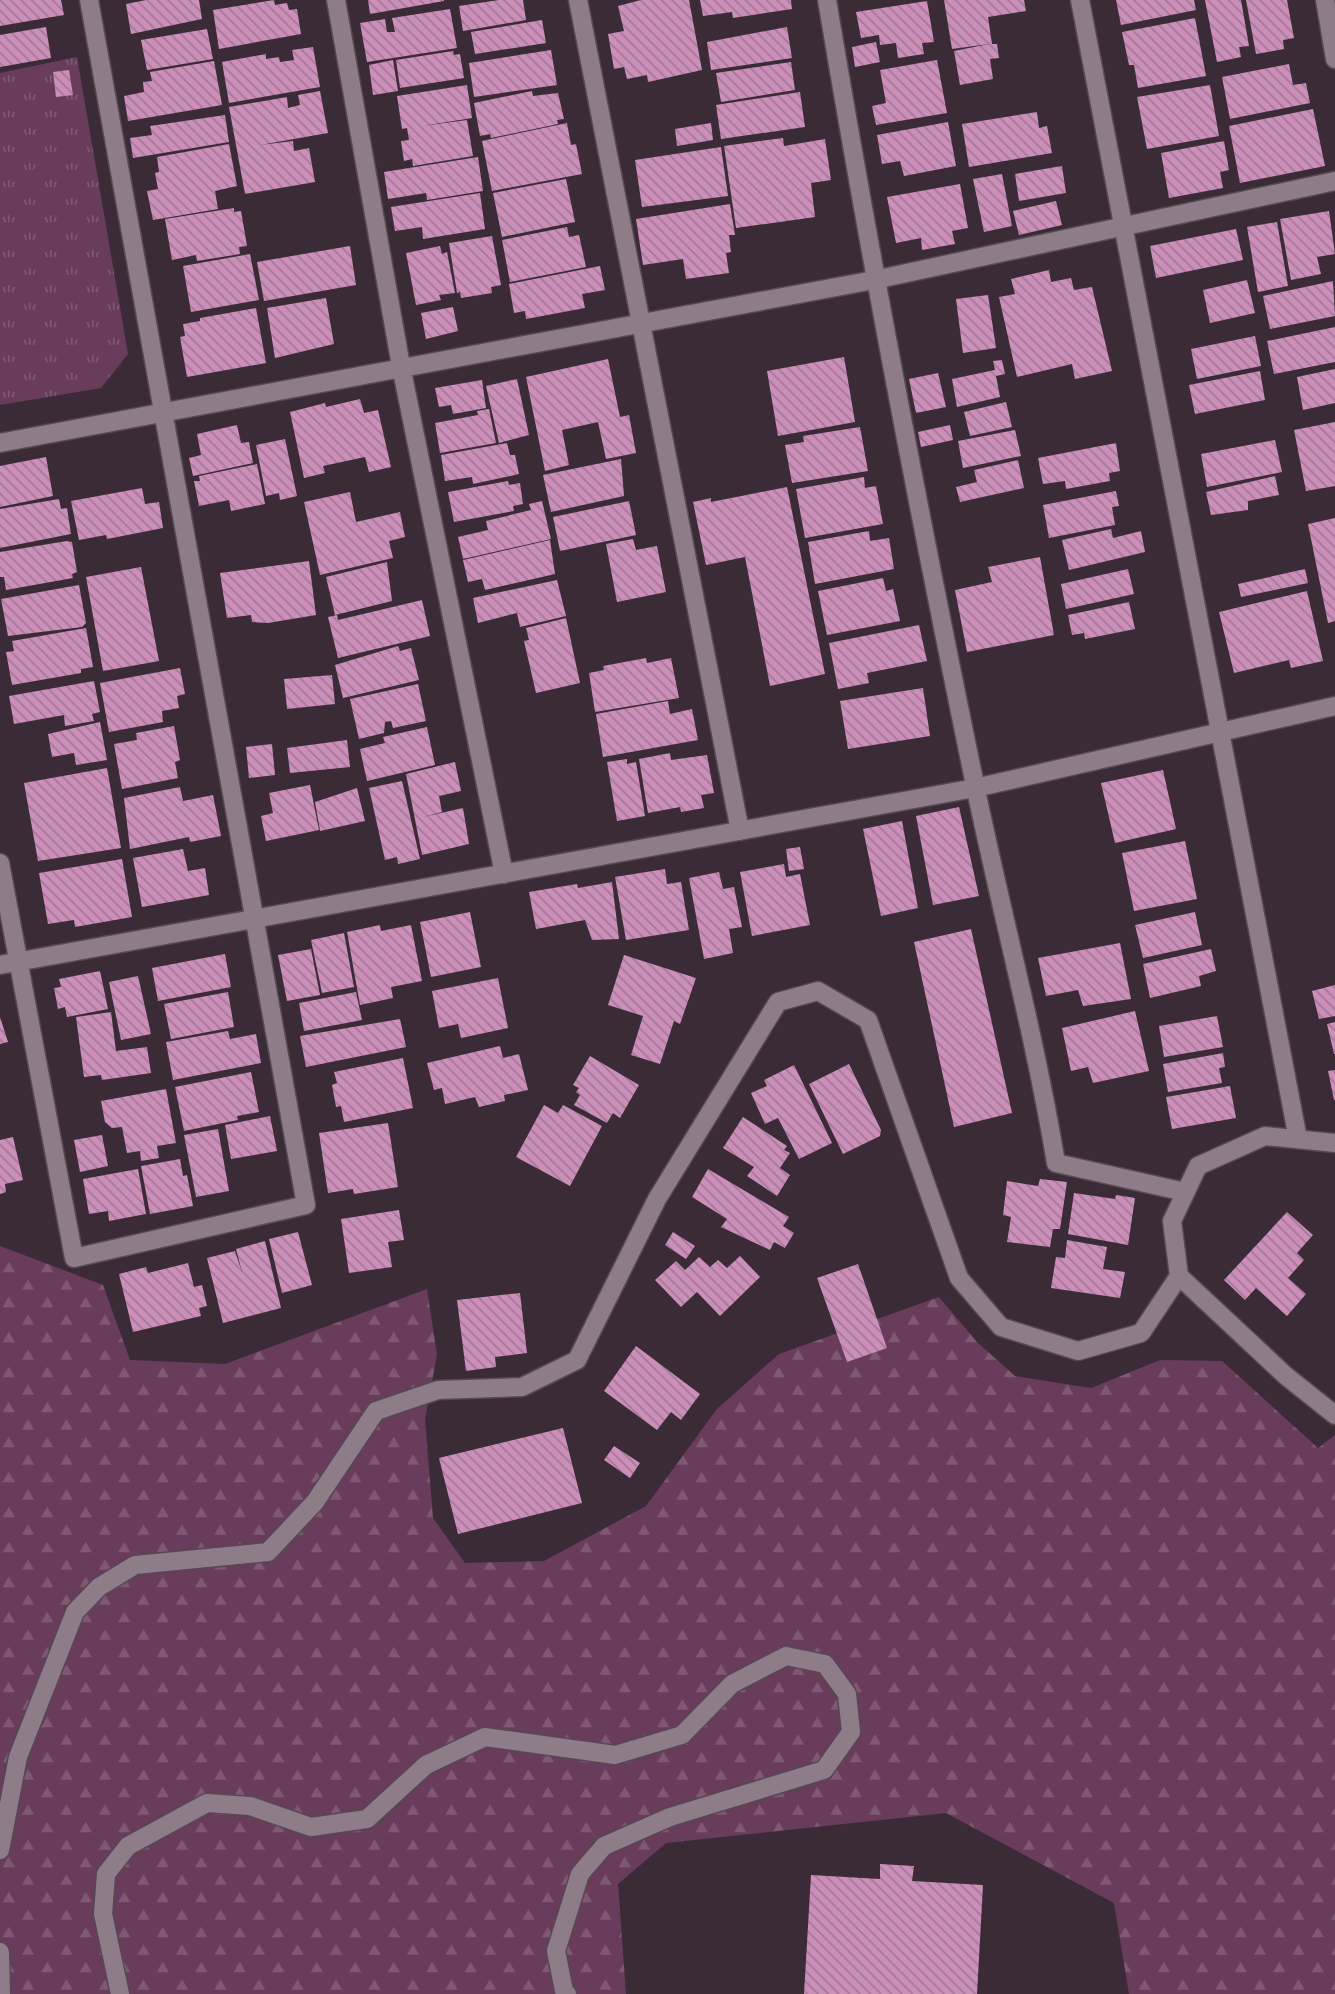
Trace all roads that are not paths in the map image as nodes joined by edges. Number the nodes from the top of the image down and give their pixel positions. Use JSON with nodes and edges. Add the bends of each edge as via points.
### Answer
{"nodes":[{"id":1,"x":89,"y":0,"type":"edge"},
{"id":2,"x":336,"y":0,"type":"edge"},
{"id":3,"x":579,"y":0,"type":"edge"},
{"id":4,"x":827,"y":0,"type":"edge"},
{"id":5,"x":1080,"y":0,"type":"edge"},
{"id":6,"x":1325,"y":0,"type":"edge"},
{"id":7,"x":1335,"y":59,"type":"edge"},
{"id":8,"x":1335,"y":181,"type":"edge"},
{"id":9,"x":1124,"y":227,"type":"junction"},
{"id":10,"x":874,"y":280,"type":"junction"},
{"id":11,"x":639,"y":322,"type":"junction"},
{"id":12,"x":401,"y":366,"type":"junction"},
{"id":13,"x":164,"y":412,"type":"junction"},
{"id":14,"x":0,"y":443,"type":"edge"},
{"id":15,"x":1335,"y":706,"type":"edge"},
{"id":16,"x":1221,"y":732,"type":"junction"},
{"id":17,"x":975,"y":788,"type":"junction"},
{"id":18,"x":740,"y":831,"type":"junction"},
{"id":19,"x":0,"y":863,"type":"edge"},
{"id":20,"x":504,"y":874,"type":"junction"},
{"id":21,"x":252,"y":919,"type":"junction"},
{"id":22,"x":8,"y":963,"type":"edge"},
{"id":23,"x":1298,"y":1139,"type":"junction"},
{"id":24,"x":1335,"y":1143,"type":"edge"},
{"id":25,"x":1185,"y":1192,"type":"junction"},
{"id":26,"x":1179,"y":1276,"type":"junction"},
{"id":27,"x":1335,"y":1415,"type":"edge"},
{"id":28,"x":0,"y":1850,"type":"edge"},
{"id":29,"x":0,"y":1952,"type":"edge"},
{"id":30,"x":1,"y":1994,"type":"edge"},
{"id":31,"x":120,"y":1994,"type":"edge"},
{"id":32,"x":567,"y":1994,"type":"edge"}],
"edges":[{"from":1,"to":13,"type":"street"},
{"from":2,"to":12,"type":"street"},
{"from":3,"to":11,"type":"street"},
{"from":4,"to":10,"type":"street"},
{"from":5,"to":9,"type":"street"},
{"from":6,"to":7,"type":"street"},
{"from":8,"to":9,"type":"street"},
{"from":9,"to":10,"type":"street"},
{"from":9,"to":16,"type":"street"},
{"from":10,"to":11,"type":"street"},
{"from":10,"to":17,"type":"street"},
{"from":11,"to":12,"type":"street"},
{"from":11,"to":18,"type":"street"},
{"from":12,"to":13,"type":"street"},
{"from":12,"to":20,"type":"street"},
{"from":13,"to":14,"type":"street"},
{"from":13,"to":21,"type":"street"},
{"from":15,"to":16,"type":"street"},
{"from":16,"to":17,"type":"street"},
{"from":16,"to":23,"type":"street"},
{"from":17,"to":18,"type":"street"},
{"from":17,"to":25,"type":"street","via":[[1056,1163]]},
{"from":18,"to":20,"type":"street"},
{"from":19,"to":22,"type":"street"},
{"from":20,"to":21,"type":"street"},
{"from":21,"to":22,"type":"street"},
{"from":21,"to":22,"type":"street","via":[[306,1205],[74,1258]]},
{"from":23,"to":24,"type":"street"},
{"from":23,"to":25,"type":"street","via":[[1265,1136],[1198,1166]]},
{"from":25,"to":26,"type":"street","via":[[1172,1221]]},
{"from":26,"to":27,"type":"street"},
{"from":26,"to":28,"type":"street","via":[[1141,1333],[1078,1351],[1001,1327],[959,1278],[868,1020],[818,991],[778,1002],[657,1199],[578,1360],[522,1387],[438,1390],[376,1411],[315,1502],[268,1552],[135,1565],[99,1587],[75,1612],[18,1757]]},
{"from":29,"to":30,"type":"street"},
{"from":31,"to":32,"type":"street","via":[[103,1914],[106,1874],[128,1846],[207,1803],[250,1806],[311,1827],[368,1819],[426,1765],[485,1737],[615,1755],[682,1735],[732,1684],[786,1656],[825,1664],[848,1694],[851,1732],[824,1770],[670,1817],[604,1846],[580,1874],[556,1951]]}]}
